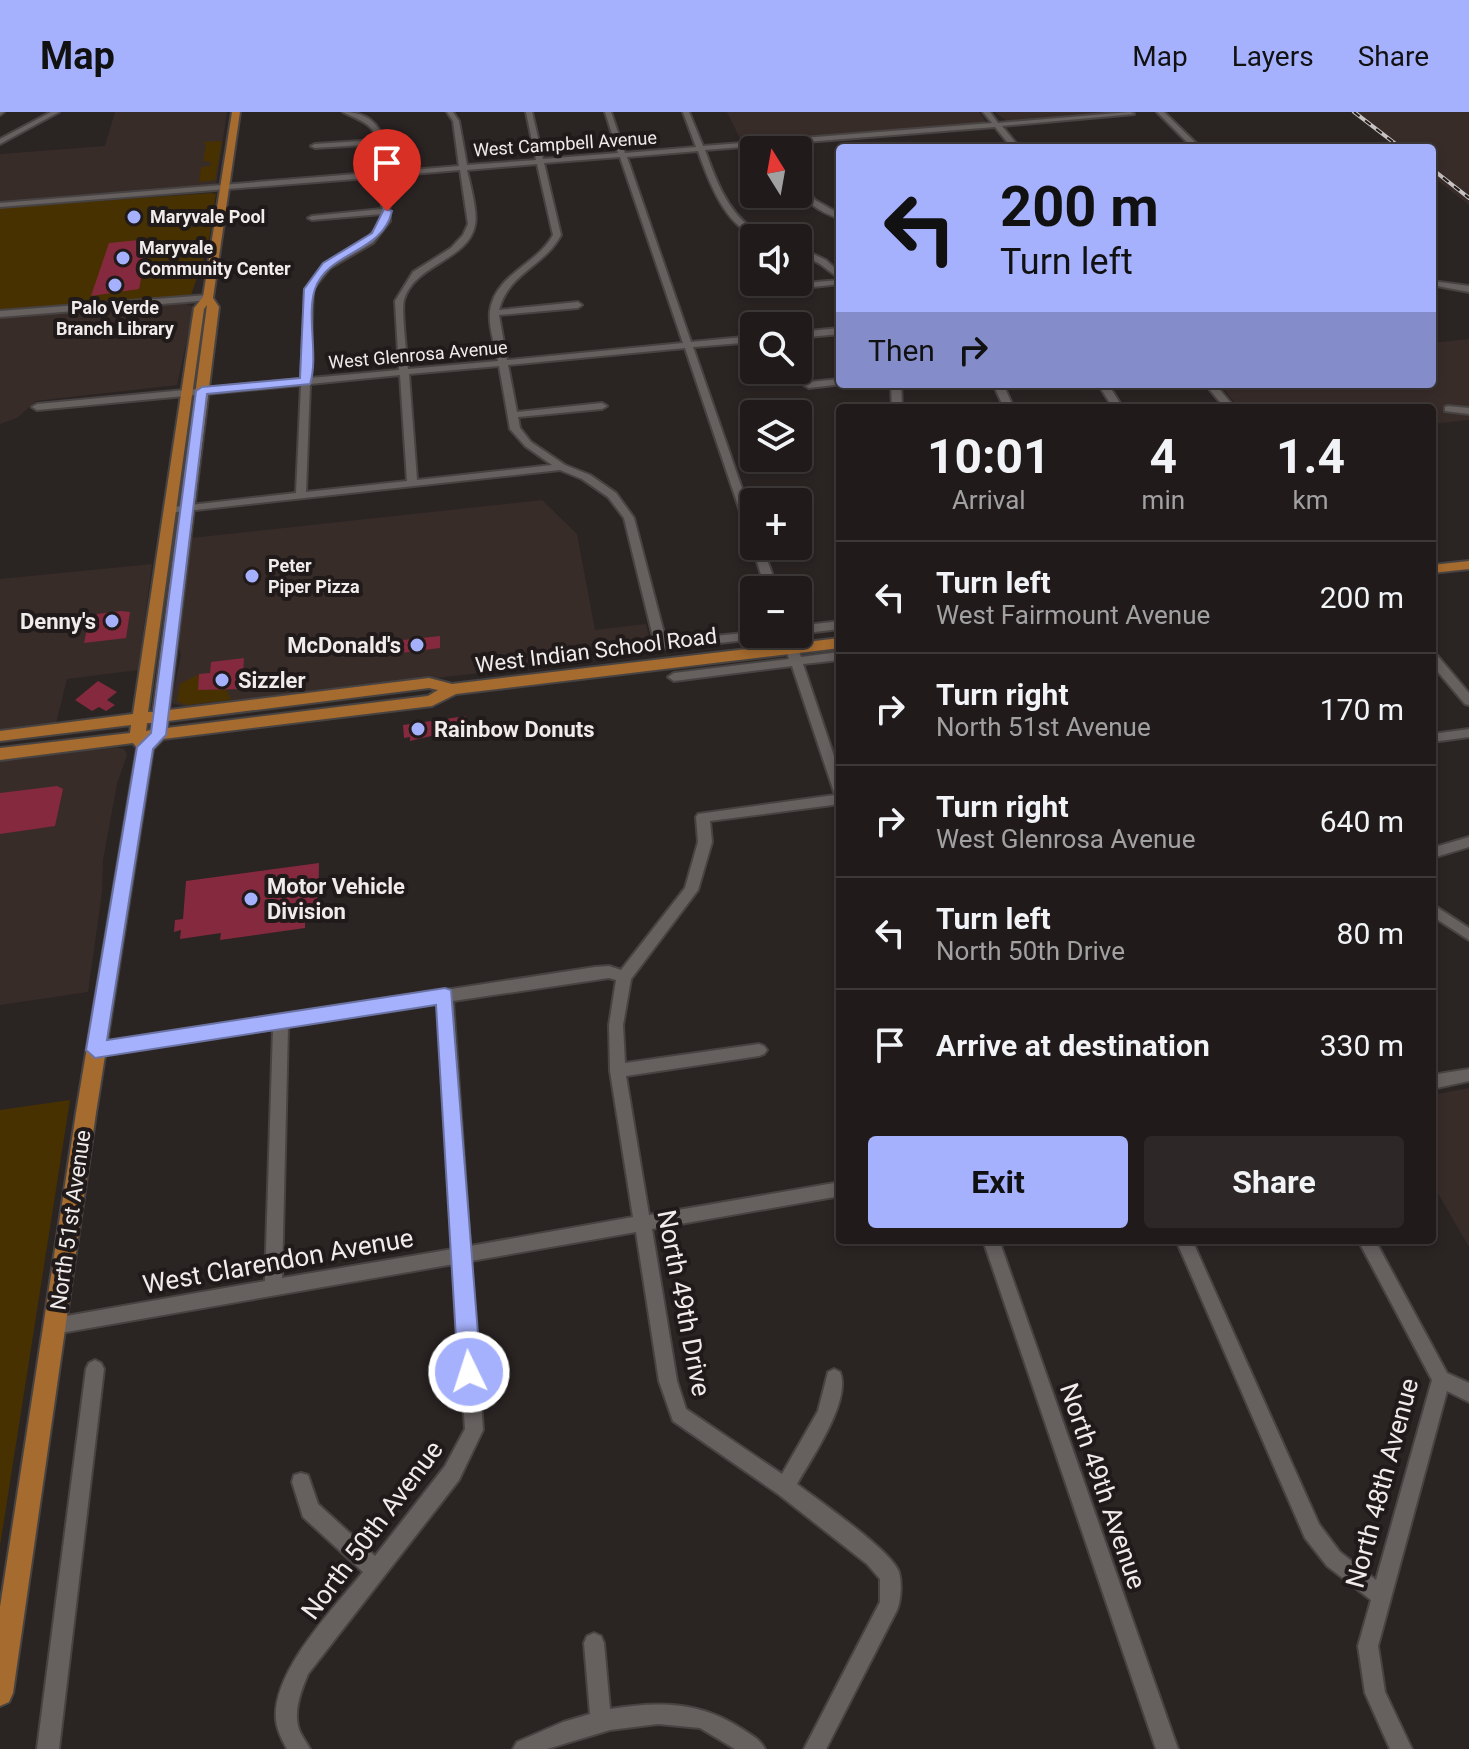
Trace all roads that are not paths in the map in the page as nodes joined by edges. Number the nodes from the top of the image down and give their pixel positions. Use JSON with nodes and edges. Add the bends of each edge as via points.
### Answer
{"nodes":[{"id":1,"x":44,"y":112,"type":"edge"},
{"id":2,"x":56,"y":112,"type":"edge"},
{"id":3,"x":236,"y":112,"type":"edge"},
{"id":4,"x":346,"y":112,"type":"edge"},
{"id":5,"x":450,"y":112,"type":"edge"},
{"id":6,"x":529,"y":112,"type":"edge"},
{"id":7,"x":608,"y":112,"type":"edge"},
{"id":8,"x":686,"y":112,"type":"edge"},
{"id":9,"x":986,"y":112,"type":"edge"},
{"id":10,"x":1160,"y":112,"type":"edge"},
{"id":11,"x":1131,"y":114,"type":"dead end"},
{"id":12,"x":999,"y":127,"type":"junction"},
{"id":13,"x":2,"y":133,"type":"edge"},
{"id":14,"x":853,"y":138,"type":"junction"},
{"id":15,"x":0,"y":142,"type":"edge"},
{"id":16,"x":382,"y":142,"type":"junction"},
{"id":17,"x":812,"y":143,"type":"edge"},
{"id":18,"x":857,"y":144,"type":"edge"},
{"id":19,"x":1013,"y":144,"type":"edge"},
{"id":20,"x":1193,"y":144,"type":"edge"},
{"id":21,"x":315,"y":146,"type":"dead end"},
{"id":22,"x":740,"y":149,"type":"edge"},
{"id":23,"x":703,"y":150,"type":"junction"},
{"id":24,"x":622,"y":156,"type":"junction"},
{"id":25,"x":542,"y":162,"type":"junction"},
{"id":26,"x":463,"y":168,"type":"junction"},
{"id":27,"x":384,"y":174,"type":"junction"},
{"id":28,"x":225,"y":189,"type":"junction"},
{"id":29,"x":812,"y":202,"type":"edge"},
{"id":30,"x":0,"y":205,"type":"edge"},
{"id":31,"x":387,"y":211,"type":"junction"},
{"id":32,"x":836,"y":215,"type":"edge"},
{"id":33,"x":312,"y":218,"type":"dead end"},
{"id":34,"x":740,"y":226,"type":"edge"},
{"id":35,"x":812,"y":256,"type":"edge"},
{"id":36,"x":836,"y":276,"type":"edge"},
{"id":37,"x":836,"y":280,"type":"edge"},
{"id":38,"x":812,"y":283,"type":"edge"},
{"id":39,"x":1436,"y":284,"type":"edge"},
{"id":40,"x":1469,"y":289,"type":"edge"},
{"id":41,"x":208,"y":298,"type":"junction"},
{"id":42,"x":578,"y":305,"type":"dead end"},
{"id":43,"x":494,"y":313,"type":"junction"},
{"id":44,"x":0,"y":314,"type":"edge"},
{"id":45,"x":836,"y":331,"type":"edge"},
{"id":46,"x":812,"y":334,"type":"edge"},
{"id":47,"x":740,"y":340,"type":"edge"},
{"id":48,"x":689,"y":345,"type":"junction"},
{"id":49,"x":502,"y":363,"type":"junction"},
{"id":50,"x":405,"y":372,"type":"junction"},
{"id":51,"x":306,"y":381,"type":"junction"},
{"id":52,"x":836,"y":382,"type":"edge"},
{"id":53,"x":809,"y":385,"type":"dead end"},
{"id":54,"x":1213,"y":388,"type":"edge"},
{"id":55,"x":202,"y":391,"type":"junction"},
{"id":56,"x":186,"y":392,"type":"junction"},
{"id":57,"x":1227,"y":404,"type":"edge"},
{"id":58,"x":602,"y":406,"type":"dead end"},
{"id":59,"x":37,"y":407,"type":"dead end"},
{"id":60,"x":1448,"y":409,"type":"dead end"},
{"id":61,"x":1469,"y":411,"type":"edge"},
{"id":62,"x":511,"y":415,"type":"junction"},
{"id":63,"x":561,"y":467,"type":"junction"},
{"id":64,"x":412,"y":484,"type":"junction"},
{"id":65,"x":301,"y":496,"type":"junction"},
{"id":66,"x":740,"y":496,"type":"edge"},
{"id":67,"x":187,"y":508,"type":"junction"},
{"id":68,"x":168,"y":510,"type":"junction"},
{"id":69,"x":1469,"y":565,"type":"edge"},
{"id":70,"x":1436,"y":569,"type":"edge"},
{"id":71,"x":836,"y":625,"type":"edge"},
{"id":72,"x":812,"y":628,"type":"edge"},
{"id":73,"x":740,"y":637,"type":"edge"},
{"id":74,"x":836,"y":643,"type":"edge"},
{"id":75,"x":812,"y":646,"type":"edge"},
{"id":76,"x":792,"y":648,"type":"edge"},
{"id":77,"x":836,"y":655,"type":"edge"},
{"id":78,"x":1436,"y":662,"type":"edge"},
{"id":79,"x":674,"y":677,"type":"dead end"},
{"id":80,"x":452,"y":689,"type":"junction"},
{"id":81,"x":1469,"y":701,"type":"edge"},
{"id":82,"x":160,"y":716,"type":"junction"},
{"id":83,"x":140,"y":719,"type":"junction"},
{"id":84,"x":1469,"y":733,"type":"edge"},
{"id":85,"x":0,"y":736,"type":"edge"},
{"id":86,"x":1436,"y":737,"type":"edge"},
{"id":87,"x":147,"y":740,"type":"junction"},
{"id":88,"x":0,"y":754,"type":"edge"},
{"id":89,"x":836,"y":784,"type":"edge"},
{"id":90,"x":836,"y":797,"type":"edge"},
{"id":91,"x":1469,"y":842,"type":"edge"},
{"id":92,"x":1436,"y":852,"type":"edge"},
{"id":93,"x":1436,"y":912,"type":"edge"},
{"id":94,"x":1469,"y":935,"type":"edge"},
{"id":95,"x":624,"y":977,"type":"junction"},
{"id":96,"x":445,"y":996,"type":"junction"},
{"id":97,"x":281,"y":1021,"type":"junction"},
{"id":98,"x":95,"y":1050,"type":"junction"},
{"id":99,"x":759,"y":1050,"type":"dead end"},
{"id":100,"x":618,"y":1071,"type":"junction"},
{"id":101,"x":1469,"y":1075,"type":"edge"},
{"id":102,"x":1436,"y":1081,"type":"edge"},
{"id":103,"x":836,"y":1190,"type":"edge"},
{"id":104,"x":641,"y":1221,"type":"junction"},
{"id":105,"x":992,"y":1244,"type":"edge"},
{"id":106,"x":1186,"y":1244,"type":"edge"},
{"id":107,"x":1368,"y":1244,"type":"edge"},
{"id":108,"x":460,"y":1257,"type":"junction"},
{"id":109,"x":273,"y":1289,"type":"junction"},
{"id":110,"x":55,"y":1326,"type":"junction"},
{"id":111,"x":95,"y":1369,"type":"dead end"},
{"id":112,"x":834,"y":1378,"type":"dead end"},
{"id":113,"x":1441,"y":1379,"type":"junction"},
{"id":114,"x":1469,"y":1393,"type":"edge"},
{"id":115,"x":301,"y":1482,"type":"dead end"},
{"id":116,"x":785,"y":1487,"type":"junction"},
{"id":117,"x":375,"y":1570,"type":"junction"},
{"id":118,"x":1380,"y":1594,"type":"junction"},
{"id":119,"x":594,"y":1643,"type":"dead end"},
{"id":120,"x":0,"y":1693,"type":"edge"},
{"id":121,"x":601,"y":1723,"type":"junction"},
{"id":122,"x":48,"y":1749,"type":"edge"},
{"id":123,"x":299,"y":1749,"type":"edge"},
{"id":124,"x":524,"y":1749,"type":"edge"},
{"id":125,"x":754,"y":1749,"type":"edge"},
{"id":126,"x":815,"y":1749,"type":"edge"},
{"id":127,"x":1167,"y":1749,"type":"edge"},
{"id":128,"x":1401,"y":1749,"type":"edge"}],
"edges":[{"from":1,"to":13,"type":"street"},
{"from":2,"to":15,"type":"street"},
{"from":3,"to":28,"type":"main road","name":"North 51st Avenue"},
{"from":4,"to":16,"type":"street","via":[[375,126]]},
{"from":5,"to":26,"type":"street"},
{"from":6,"to":25,"type":"street"},
{"from":7,"to":24,"type":"street"},
{"from":8,"to":23,"type":"street"},
{"from":9,"to":12,"type":"street"},
{"from":10,"to":20,"type":"street"},
{"from":11,"to":12,"type":"street","name":"West Campbell Avenue"},
{"from":12,"to":14,"type":"street","name":"West Campbell Avenue"},
{"from":12,"to":19,"type":"street"},
{"from":14,"to":17,"type":"street","name":"West Campbell Avenue"},
{"from":14,"to":18,"type":"street"},
{"from":16,"to":21,"type":"street"},
{"from":16,"to":27,"type":"street"},
{"from":22,"to":23,"type":"street","name":"West Campbell Avenue"},
{"from":23,"to":24,"type":"street","name":"West Campbell Avenue"},
{"from":23,"to":34,"type":"street","via":[[725,204]]},
{"from":24,"to":25,"type":"street","name":"West Campbell Avenue"},
{"from":24,"to":48,"type":"street"},
{"from":25,"to":26,"type":"street","name":"West Campbell Avenue"},
{"from":25,"to":43,"type":"street","via":[[557,235],[540,258],[508,279]]},
{"from":26,"to":27,"type":"street","name":"West Campbell Avenue"},
{"from":26,"to":50,"type":"street","via":[[471,209],[467,236],[416,274],[399,301]]},
{"from":27,"to":28,"type":"street","name":"West Campbell Avenue"},
{"from":27,"to":31,"type":"street"},
{"from":28,"to":30,"type":"street","name":"West Campbell Avenue"},
{"from":28,"to":41,"type":"main road","name":"North 51st Avenue"},
{"from":29,"to":32,"type":"street"},
{"from":31,"to":33,"type":"street"},
{"from":31,"to":51,"type":"street","via":[[375,235],[327,266],[309,289]]},
{"from":35,"to":36,"type":"street"},
{"from":37,"to":38,"type":"street"},
{"from":39,"to":40,"type":"street"},
{"from":41,"to":44,"type":"street"},
{"from":41,"to":55,"type":"main road","name":"North 51st Avenue","via":[[214,307]]},
{"from":41,"to":56,"type":"main road","name":"North 51st Avenue","via":[[199,308]]},
{"from":42,"to":43,"type":"street"},
{"from":43,"to":49,"type":"street"},
{"from":45,"to":46,"type":"street"},
{"from":47,"to":48,"type":"street","name":"West Glenrosa Avenue"},
{"from":48,"to":49,"type":"street","name":"West Glenrosa Avenue"},
{"from":48,"to":66,"type":"street"},
{"from":49,"to":50,"type":"street","name":"West Glenrosa Avenue"},
{"from":49,"to":62,"type":"street"},
{"from":50,"to":51,"type":"street","name":"West Glenrosa Avenue"},
{"from":50,"to":64,"type":"street"},
{"from":51,"to":55,"type":"street","name":"West Glenrosa Avenue"},
{"from":51,"to":65,"type":"street"},
{"from":52,"to":53,"type":"street"},
{"from":54,"to":57,"type":"street"},
{"from":55,"to":56,"type":"street","name":"West Glenrosa Avenue"},
{"from":55,"to":67,"type":"main road","name":"North 51st Avenue"},
{"from":56,"to":59,"type":"street","name":"West Glenrosa Avenue"},
{"from":56,"to":68,"type":"main road","name":"North 51st Avenue"},
{"from":58,"to":62,"type":"street"},
{"from":60,"to":61,"type":"street"},
{"from":62,"to":63,"type":"street","via":[[528,444]]},
{"from":63,"to":64,"type":"street"},
{"from":63,"to":73,"type":"street","name":"West Indian School Road","via":[[612,495],[629,518],[661,645]]},
{"from":64,"to":65,"type":"street"},
{"from":65,"to":67,"type":"street"},
{"from":67,"to":68,"type":"street"},
{"from":67,"to":82,"type":"main road","name":"North 51st Avenue"},
{"from":68,"to":83,"type":"main road","name":"North 51st Avenue"},
{"from":69,"to":70,"type":"main road"},
{"from":71,"to":72,"type":"street"},
{"from":74,"to":75,"type":"main road","name":"West Indian School Road"},
{"from":76,"to":77,"type":"street","name":"West Indian School Road"},
{"from":76,"to":79,"type":"street","name":"West Indian School Road"},
{"from":76,"to":80,"type":"main road","name":"West Indian School Road"},
{"from":76,"to":89,"type":"street"},
{"from":78,"to":81,"type":"street"},
{"from":80,"to":82,"type":"main road","name":"West Indian School Road","via":[[429,683]]},
{"from":80,"to":87,"type":"main road","name":"West Indian School Road","via":[[432,701]]},
{"from":82,"to":83,"type":"main road","name":"West Indian School Road"},
{"from":82,"to":87,"type":"main road","name":"North 51st Avenue"},
{"from":83,"to":85,"type":"main road","name":"West Indian School Road"},
{"from":83,"to":87,"type":"main road","name":"North 51st Avenue"},
{"from":84,"to":86,"type":"street"},
{"from":87,"to":88,"type":"main road","name":"West Indian School Road"},
{"from":87,"to":98,"type":"main road","name":"North 51st Avenue"},
{"from":90,"to":95,"type":"street","name":"North 49th Drive","via":[[703,817],[705,842],[691,890]]},
{"from":91,"to":92,"type":"street"},
{"from":93,"to":94,"type":"street"},
{"from":95,"to":96,"type":"street","via":[[595,973]]},
{"from":95,"to":100,"type":"street","name":"North 49th Drive","via":[[616,1025]]},
{"from":96,"to":97,"type":"street"},
{"from":96,"to":108,"type":"street","name":"North 50th Avenue"},
{"from":97,"to":98,"type":"street"},
{"from":97,"to":109,"type":"street"},
{"from":98,"to":110,"type":"main road","name":"North 51st Avenue"},
{"from":99,"to":100,"type":"street"},
{"from":100,"to":104,"type":"street","name":"North 49th Drive"},
{"from":101,"to":102,"type":"street"},
{"from":103,"to":104,"type":"street","name":"West Clarendon Avenue"},
{"from":104,"to":108,"type":"street","name":"West Clarendon Avenue"},
{"from":104,"to":116,"type":"street","name":"North 49th Drive","via":[[668,1381],[679,1415]]},
{"from":105,"to":127,"type":"street","name":"North 49th Avenue"},
{"from":106,"to":118,"type":"street","via":[[1312,1531],[1346,1572]]},
{"from":107,"to":113,"type":"street","name":"North 48th Avenue"},
{"from":108,"to":109,"type":"street","name":"West Clarendon Avenue"},
{"from":108,"to":117,"type":"street","name":"North 50th Avenue","via":[[474,1430],[452,1473]]},
{"from":109,"to":110,"type":"street","name":"West Clarendon Avenue"},
{"from":110,"to":120,"type":"main road","name":"North 51st Avenue"},
{"from":111,"to":122,"type":"street"},
{"from":112,"to":116,"type":"street","via":[[827,1414]]},
{"from":113,"to":114,"type":"street"},
{"from":113,"to":118,"type":"street","name":"North 48th Avenue"},
{"from":115,"to":117,"type":"street","via":[[310,1510]]},
{"from":116,"to":126,"type":"street","name":"North 49th Drive","via":[[890,1575],[890,1603]]},
{"from":117,"to":123,"type":"street","name":"North 50th Avenue","via":[[301,1667],[287,1699],[287,1732]]},
{"from":118,"to":128,"type":"street","name":"North 48th Avenue","via":[[1368,1646],[1369,1668]]},
{"from":119,"to":121,"type":"street"},
{"from":121,"to":124,"type":"street"},
{"from":121,"to":125,"type":"street","via":[[678,1714],[714,1724]]}]}
